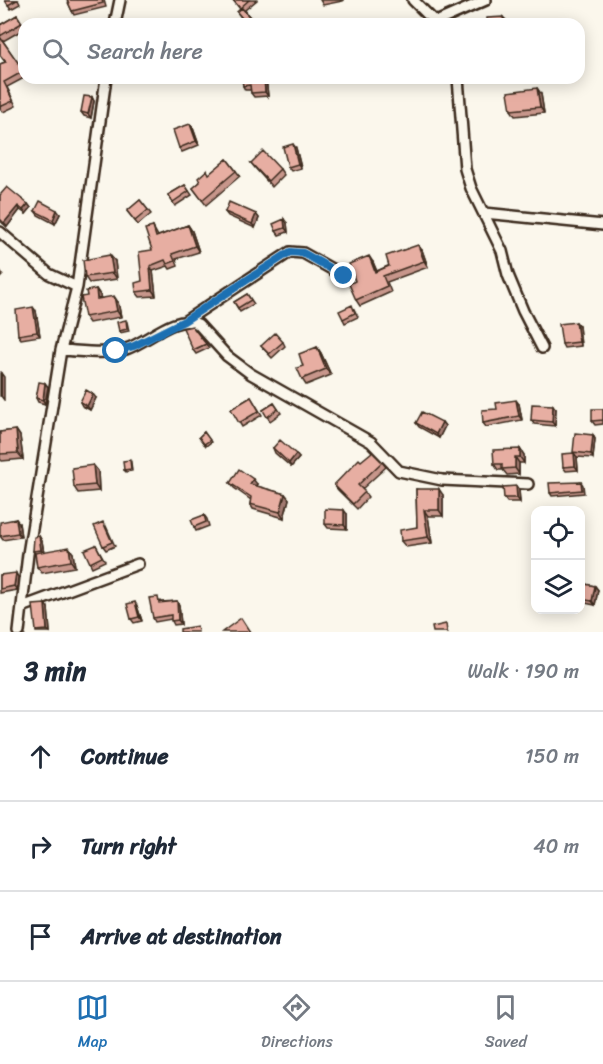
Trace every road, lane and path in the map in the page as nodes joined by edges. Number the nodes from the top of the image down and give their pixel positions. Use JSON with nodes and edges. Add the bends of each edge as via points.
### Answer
{"nodes":[{"id":1,"x":120,"y":0,"type":"edge"},
{"id":2,"x":413,"y":0,"type":"edge"},
{"id":3,"x":486,"y":0,"type":"edge"},
{"id":4,"x":116,"y":18,"type":"edge"},
{"id":5,"x":432,"y":18,"type":"edge"},
{"id":6,"x":448,"y":18,"type":"edge"},
{"id":7,"x":105,"y":84,"type":"edge"},
{"id":8,"x":458,"y":84,"type":"edge"},
{"id":9,"x":484,"y":213,"type":"junction"},
{"id":10,"x":603,"y":225,"type":"edge"},
{"id":11,"x":0,"y":232,"type":"edge"},
{"id":12,"x":344,"y":276,"type":"dead end"},
{"id":13,"x":76,"y":287,"type":"junction"},
{"id":14,"x":184,"y":321,"type":"junction"},
{"id":15,"x":542,"y":348,"type":"dead end"},
{"id":16,"x":61,"y":350,"type":"junction"},
{"id":17,"x":528,"y":484,"type":"dead end"},
{"id":18,"x":138,"y":564,"type":"dead end"},
{"id":19,"x":22,"y":607,"type":"junction"},
{"id":20,"x":19,"y":632,"type":"edge"}],
"edges":[{"from":1,"to":4,"type":"street"},
{"from":2,"to":5,"type":"street"},
{"from":3,"to":6,"type":"street"},
{"from":7,"to":13,"type":"street"},
{"from":8,"to":9,"type":"street","via":[[465,169]]},
{"from":9,"to":10,"type":"street"},
{"from":9,"to":15,"type":"street"},
{"from":11,"to":13,"type":"street","via":[[49,274]]},
{"from":12,"to":14,"type":"street","via":[[303,253],[290,252]]},
{"from":13,"to":16,"type":"street"},
{"from":14,"to":16,"type":"street","via":[[124,350]]},
{"from":14,"to":17,"type":"street","via":[[198,324],[250,374],[371,441],[399,471],[453,481]]},
{"from":16,"to":19,"type":"street"},
{"from":18,"to":19,"type":"street"},
{"from":19,"to":20,"type":"street"}]}
